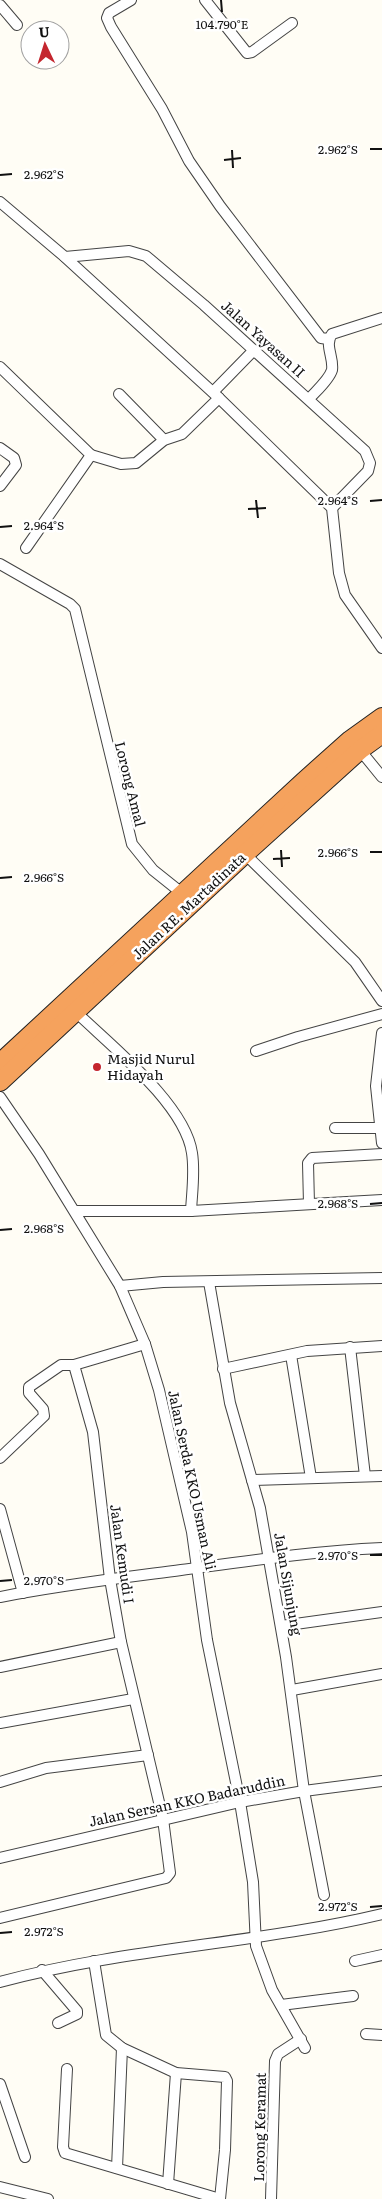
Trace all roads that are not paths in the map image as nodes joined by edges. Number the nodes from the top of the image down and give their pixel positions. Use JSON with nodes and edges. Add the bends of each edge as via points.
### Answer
{"nodes":[{"id":1,"x":131,"y":0,"type":"edge"},
{"id":2,"x":205,"y":0,"type":"edge"},
{"id":3,"x":0,"y":5,"type":"edge"},
{"id":4,"x":292,"y":23,"type":"dead end"},
{"id":5,"x":17,"y":25,"type":"dead end"},
{"id":6,"x":0,"y":202,"type":"edge"},
{"id":7,"x":65,"y":257,"type":"junction"},
{"id":8,"x":382,"y":318,"type":"edge"},
{"id":9,"x":328,"y":339,"type":"junction"},
{"id":10,"x":253,"y":351,"type":"junction"},
{"id":11,"x":0,"y":367,"type":"edge"},
{"id":12,"x":119,"y":394,"type":"dead end"},
{"id":13,"x":216,"y":395,"type":"junction"},
{"id":14,"x":309,"y":399,"type":"junction"},
{"id":15,"x":164,"y":440,"type":"junction"},
{"id":16,"x":0,"y":448,"type":"edge"},
{"id":17,"x":91,"y":455,"type":"junction"},
{"id":18,"x":0,"y":486,"type":"edge"},
{"id":19,"x":332,"y":508,"type":"junction"},
{"id":20,"x":26,"y":548,"type":"dead end"},
{"id":21,"x":0,"y":564,"type":"edge"},
{"id":22,"x":382,"y":648,"type":"edge"},
{"id":23,"x":382,"y":717,"type":"edge"},
{"id":24,"x":382,"y":734,"type":"edge"},
{"id":25,"x":360,"y":750,"type":"junction"},
{"id":26,"x":382,"y":777,"type":"edge"},
{"id":27,"x":241,"y":850,"type":"junction"},
{"id":28,"x":183,"y":894,"type":"junction"},
{"id":29,"x":382,"y":1001,"type":"edge"},
{"id":30,"x":76,"y":1012,"type":"junction"},
{"id":31,"x":382,"y":1014,"type":"edge"},
{"id":32,"x":382,"y":1032,"type":"edge"},
{"id":33,"x":256,"y":1051,"type":"dead end"},
{"id":34,"x":0,"y":1063,"type":"edge"},
{"id":35,"x":0,"y":1082,"type":"edge"},
{"id":36,"x":0,"y":1097,"type":"edge"},
{"id":37,"x":335,"y":1128,"type":"dead end"},
{"id":38,"x":379,"y":1128,"type":"junction"},
{"id":39,"x":382,"y":1143,"type":"edge"},
{"id":40,"x":382,"y":1154,"type":"edge"},
{"id":41,"x":382,"y":1200,"type":"edge"},
{"id":42,"x":309,"y":1204,"type":"junction"},
{"id":43,"x":191,"y":1210,"type":"junction"},
{"id":44,"x":75,"y":1211,"type":"junction"},
{"id":45,"x":382,"y":1278,"type":"edge"},
{"id":46,"x":209,"y":1282,"type":"junction"},
{"id":47,"x":120,"y":1286,"type":"junction"},
{"id":48,"x":145,"y":1344,"type":"junction"},
{"id":49,"x":382,"y":1346,"type":"edge"},
{"id":50,"x":350,"y":1347,"type":"junction"},
{"id":51,"x":291,"y":1355,"type":"junction"},
{"id":52,"x":74,"y":1365,"type":"junction"},
{"id":53,"x":223,"y":1369,"type":"junction"},
{"id":54,"x":0,"y":1458,"type":"edge"},
{"id":55,"x":365,"y":1476,"type":"junction"},
{"id":56,"x":382,"y":1476,"type":"edge"},
{"id":57,"x":311,"y":1478,"type":"junction"},
{"id":58,"x":252,"y":1480,"type":"junction"},
{"id":59,"x":0,"y":1509,"type":"edge"},
{"id":60,"x":382,"y":1548,"type":"edge"},
{"id":61,"x":269,"y":1559,"type":"junction"},
{"id":62,"x":198,"y":1567,"type":"junction"},
{"id":63,"x":110,"y":1579,"type":"junction"},
{"id":64,"x":23,"y":1593,"type":"junction"},
{"id":65,"x":0,"y":1598,"type":"edge"},
{"id":66,"x":382,"y":1612,"type":"edge"},
{"id":67,"x":281,"y":1626,"type":"junction"},
{"id":68,"x":121,"y":1642,"type":"junction"},
{"id":69,"x":0,"y":1667,"type":"edge"},
{"id":70,"x":382,"y":1674,"type":"edge"},
{"id":71,"x":292,"y":1690,"type":"junction"},
{"id":72,"x":133,"y":1699,"type":"junction"},
{"id":73,"x":0,"y":1723,"type":"edge"},
{"id":74,"x":148,"y":1755,"type":"junction"},
{"id":75,"x":382,"y":1781,"type":"edge"},
{"id":76,"x":0,"y":1782,"type":"edge"},
{"id":77,"x":304,"y":1791,"type":"junction"},
{"id":78,"x":240,"y":1802,"type":"junction"},
{"id":79,"x":163,"y":1819,"type":"junction"},
{"id":80,"x":0,"y":1858,"type":"edge"},
{"id":81,"x":324,"y":1895,"type":"dead end"},
{"id":82,"x":382,"y":1914,"type":"edge"},
{"id":83,"x":0,"y":1918,"type":"edge"},
{"id":84,"x":256,"y":1936,"type":"junction"},
{"id":85,"x":382,"y":1955,"type":"edge"},
{"id":86,"x":94,"y":1961,"type":"junction"},
{"id":87,"x":355,"y":1961,"type":"dead end"},
{"id":88,"x":42,"y":1970,"type":"junction"},
{"id":89,"x":0,"y":1982,"type":"edge"},
{"id":90,"x":353,"y":1996,"type":"dead end"},
{"id":91,"x":281,"y":2005,"type":"junction"},
{"id":92,"x":58,"y":2024,"type":"dead end"},
{"id":93,"x":366,"y":2034,"type":"dead end"},
{"id":94,"x":382,"y":2035,"type":"edge"},
{"id":95,"x":122,"y":2048,"type":"junction"},
{"id":96,"x":67,"y":2069,"type":"dead end"},
{"id":97,"x":176,"y":2073,"type":"junction"},
{"id":98,"x":0,"y":2084,"type":"edge"},
{"id":99,"x":26,"y":2157,"type":"dead end"},
{"id":100,"x":116,"y":2168,"type":"junction"},
{"id":101,"x":168,"y":2184,"type":"junction"},
{"id":102,"x":0,"y":2187,"type":"edge"},
{"id":103,"x":48,"y":2199,"type":"edge"},
{"id":104,"x":220,"y":2199,"type":"edge"},
{"id":105,"x":271,"y":2199,"type":"edge"}],
"edges":[{"from":1,"to":9,"type":"street","via":[[108,12],[111,27],[162,109],[189,161],[220,206],[321,338]]},
{"from":2,"to":4,"type":"street","via":[[247,53]]},
{"from":3,"to":5,"type":"street"},
{"from":6,"to":7,"type":"street"},
{"from":7,"to":10,"type":"street","name":"Jalan Yayasan II","via":[[138,252],[204,305]]},
{"from":7,"to":13,"type":"street"},
{"from":8,"to":9,"type":"street","via":[[337,330]]},
{"from":9,"to":14,"type":"street","via":[[332,370]]},
{"from":10,"to":13,"type":"street"},
{"from":10,"to":14,"type":"street","name":"Jalan Yayasan II"},
{"from":11,"to":17,"type":"street"},
{"from":12,"to":15,"type":"street"},
{"from":13,"to":15,"type":"street","via":[[182,434]]},
{"from":13,"to":19,"type":"street"},
{"from":14,"to":19,"type":"street","name":"Jalan Yayasan II","via":[[365,451],[370,463],[366,475]]},
{"from":15,"to":17,"type":"street","via":[[131,464]]},
{"from":16,"to":18,"type":"street","via":[[14,458],[16,465]]},
{"from":17,"to":20,"type":"street"},
{"from":19,"to":22,"type":"street","via":[[339,572],[345,595]]},
{"from":21,"to":28,"type":"street","name":"Lorong Amal","via":[[73,606],[132,844],[153,870]]},
{"from":23,"to":27,"type":"highway","via":[[344,746]]},
{"from":24,"to":25,"type":"highway","name":"Jalan RE. Martadinata"},
{"from":25,"to":26,"type":"street"},
{"from":25,"to":27,"type":"highway","name":"Jalan RE. Martadinata"},
{"from":27,"to":28,"type":"highway"},
{"from":27,"to":29,"type":"street","via":[[354,962]]},
{"from":27,"to":30,"type":"highway","name":"Jalan RE. Martadinata"},
{"from":28,"to":34,"type":"highway"},
{"from":30,"to":35,"type":"highway","name":"Jalan RE. Martadinata"},
{"from":30,"to":43,"type":"street","via":[[153,1088],[184,1126],[192,1153]]},
{"from":31,"to":33,"type":"street"},
{"from":32,"to":38,"type":"street","via":[[376,1074]]},
{"from":36,"to":44,"type":"street","name":"Jalan Serda KKO Usman Ali"},
{"from":37,"to":38,"type":"street"},
{"from":38,"to":39,"type":"street"},
{"from":40,"to":42,"type":"street","via":[[312,1158],[308,1163]]},
{"from":41,"to":42,"type":"street"},
{"from":42,"to":43,"type":"street"},
{"from":43,"to":44,"type":"street"},
{"from":44,"to":47,"type":"street","name":"Jalan Serda KKO Usman Ali"},
{"from":45,"to":46,"type":"street"},
{"from":46,"to":47,"type":"street"},
{"from":46,"to":53,"type":"street","name":"Jalan Sijunjung"},
{"from":47,"to":48,"type":"street","name":"Jalan Serda KKO Usman Ali"},
{"from":48,"to":52,"type":"street"},
{"from":48,"to":62,"type":"street","name":"Jalan Serda KKO Usman Ali","via":[[175,1455]]},
{"from":49,"to":50,"type":"street"},
{"from":50,"to":51,"type":"street"},
{"from":50,"to":55,"type":"street"},
{"from":51,"to":53,"type":"street"},
{"from":51,"to":57,"type":"street"},
{"from":52,"to":54,"type":"street","via":[[61,1365],[29,1387],[29,1393],[43,1409],[44,1416]]},
{"from":52,"to":63,"type":"street","name":"Jalan Kemudi I","via":[[95,1443]]},
{"from":53,"to":58,"type":"street","name":"Jalan Sijunjung"},
{"from":55,"to":56,"type":"street"},
{"from":55,"to":57,"type":"street"},
{"from":57,"to":58,"type":"street"},
{"from":58,"to":61,"type":"street","name":"Jalan Sijunjung"},
{"from":59,"to":64,"type":"street"},
{"from":60,"to":61,"type":"street"},
{"from":61,"to":62,"type":"street"},
{"from":61,"to":67,"type":"street","name":"Jalan Sijunjung"},
{"from":62,"to":63,"type":"street"},
{"from":62,"to":78,"type":"street","name":"Jalan Serda KKO Usman Ali","via":[[208,1648]]},
{"from":63,"to":64,"type":"street"},
{"from":63,"to":68,"type":"street","name":"Jalan Kemudi I"},
{"from":64,"to":65,"type":"street"},
{"from":66,"to":67,"type":"street"},
{"from":67,"to":71,"type":"street","name":"Jalan Sijunjung"},
{"from":68,"to":69,"type":"street"},
{"from":68,"to":72,"type":"street","name":"Jalan Kemudi I"},
{"from":70,"to":71,"type":"street"},
{"from":71,"to":77,"type":"street","name":"Jalan Sijunjung"},
{"from":72,"to":73,"type":"street"},
{"from":72,"to":74,"type":"street","name":"Jalan Kemudi I"},
{"from":74,"to":76,"type":"street","via":[[46,1768]]},
{"from":74,"to":79,"type":"street","name":"Jalan Kemudi I"},
{"from":75,"to":77,"type":"street","name":"Jalan Sersan KKO Badaruddin"},
{"from":77,"to":78,"type":"street","name":"Jalan Sersan KKO Badaruddin"},
{"from":77,"to":81,"type":"street","name":"Jalan Sijunjung"},
{"from":78,"to":79,"type":"street","name":"Jalan Sersan KKO Badaruddin"},
{"from":78,"to":84,"type":"street","name":"Jalan Serda KKO Usman Ali"},
{"from":79,"to":80,"type":"street","name":"Jalan Sersan KKO Badaruddin"},
{"from":79,"to":83,"type":"street","name":"Jalan Kemudi I","via":[[170,1870],[168,1877]]},
{"from":82,"to":84,"type":"street","via":[[327,1927]]},
{"from":84,"to":86,"type":"street"},
{"from":84,"to":91,"type":"street","name":"Lorong Keramat","via":[[256,1946],[268,1981]]},
{"from":85,"to":87,"type":"street"},
{"from":86,"to":88,"type":"street"},
{"from":86,"to":95,"type":"street","via":[[104,2030],[106,2036]]},
{"from":88,"to":89,"type":"street"},
{"from":88,"to":92,"type":"street","via":[[77,2012]]},
{"from":90,"to":91,"type":"street"},
{"from":91,"to":105,"type":"street","name":"Lorong Keramat","via":[[303,2043],[278,2054],[275,2061]]},
{"from":93,"to":94,"type":"street"},
{"from":95,"to":97,"type":"street"},
{"from":95,"to":100,"type":"street"},
{"from":96,"to":100,"type":"street","via":[[64,2151]]},
{"from":97,"to":101,"type":"street"},
{"from":97,"to":104,"type":"street","via":[[225,2076],[227,2081]]},
{"from":98,"to":99,"type":"street"},
{"from":100,"to":101,"type":"street"},
{"from":101,"to":104,"type":"street"},
{"from":102,"to":103,"type":"street"}]}
